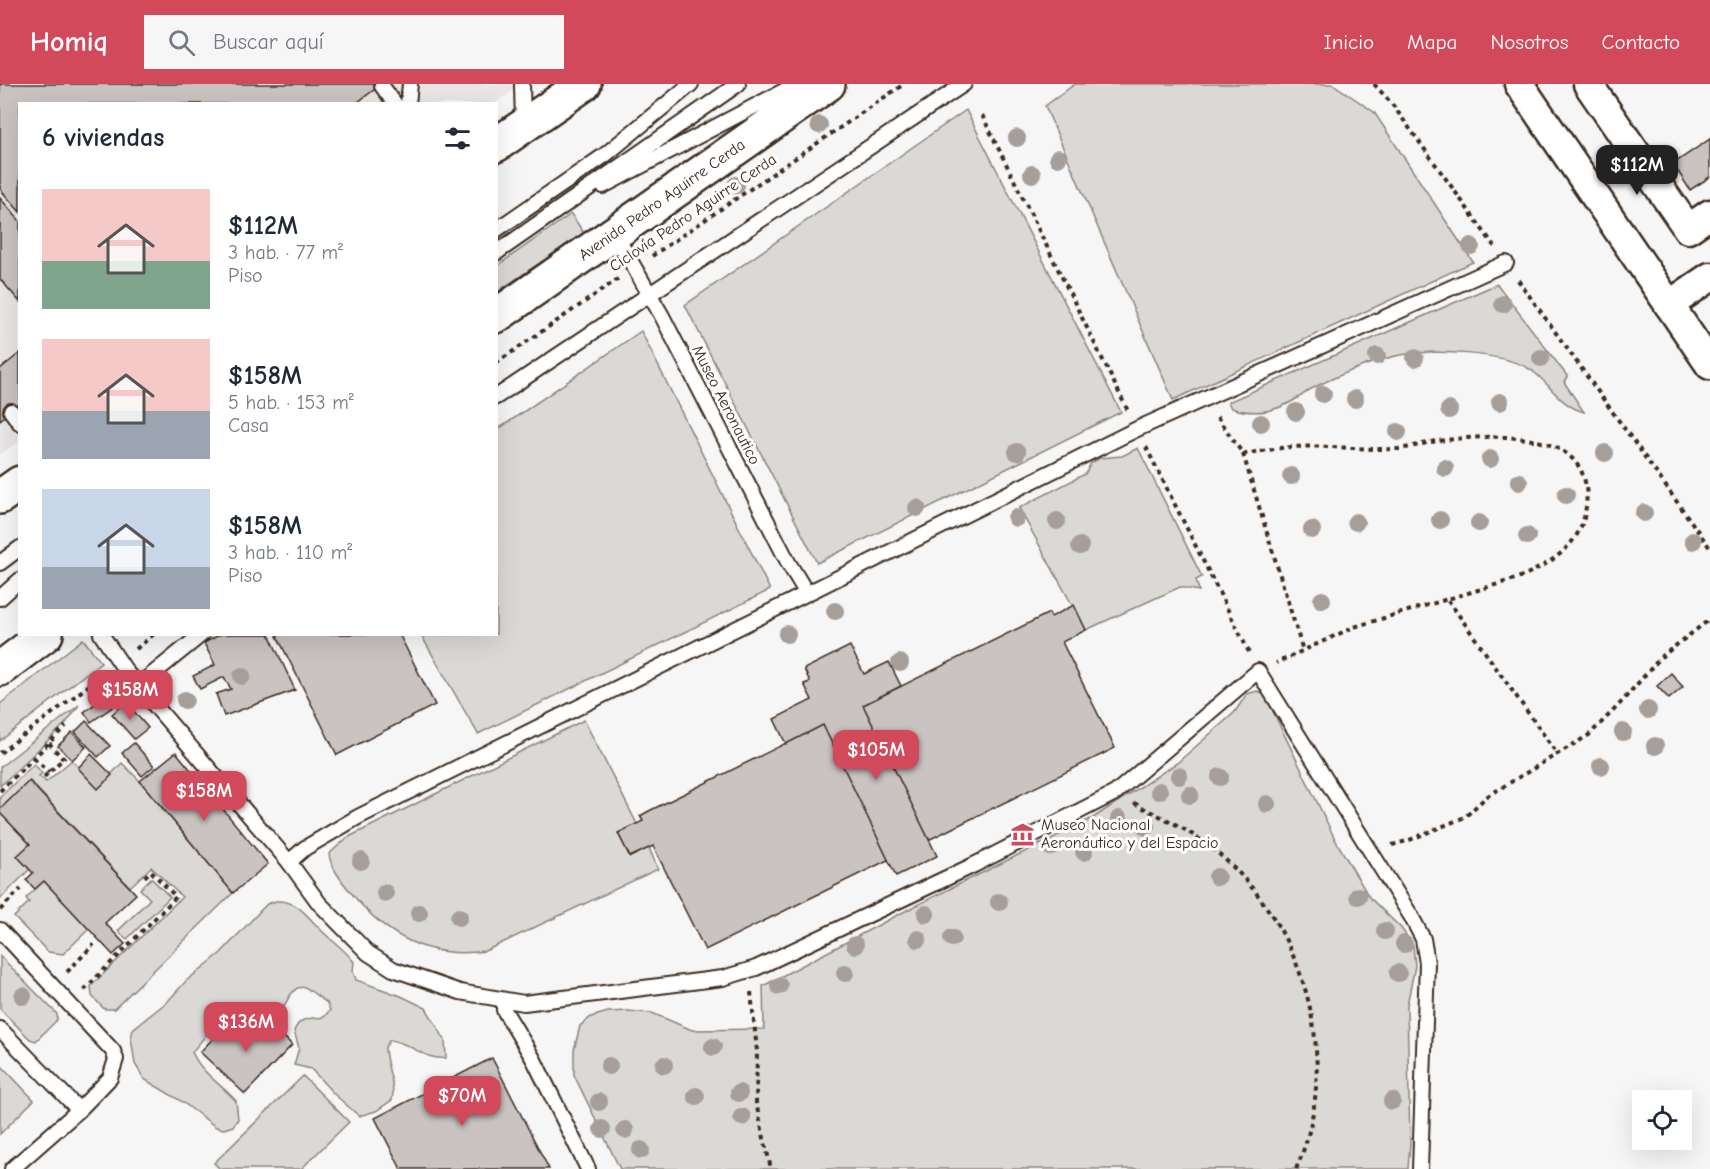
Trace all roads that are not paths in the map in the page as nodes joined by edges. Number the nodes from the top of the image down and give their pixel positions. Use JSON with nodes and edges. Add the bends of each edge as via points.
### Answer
{"nodes":[{"id":1,"x":410,"y":84,"type":"edge"},
{"id":2,"x":522,"y":84,"type":"edge"},
{"id":3,"x":584,"y":84,"type":"edge"},
{"id":4,"x":691,"y":84,"type":"edge"},
{"id":5,"x":738,"y":84,"type":"edge"},
{"id":6,"x":797,"y":84,"type":"edge"},
{"id":7,"x":828,"y":84,"type":"edge"},
{"id":8,"x":964,"y":84,"type":"edge"},
{"id":9,"x":1519,"y":84,"type":"edge"},
{"id":10,"x":1588,"y":84,"type":"edge"},
{"id":11,"x":382,"y":86,"type":"dead end"},
{"id":12,"x":394,"y":102,"type":"edge"},
{"id":13,"x":408,"y":102,"type":"edge"},
{"id":14,"x":523,"y":127,"type":"junction"},
{"id":15,"x":498,"y":144,"type":"edge"},
{"id":16,"x":1710,"y":214,"type":"edge"},
{"id":17,"x":548,"y":215,"type":"junction"},
{"id":18,"x":498,"y":230,"type":"edge"},
{"id":19,"x":615,"y":234,"type":"junction"},
{"id":20,"x":498,"y":252,"type":"edge"},
{"id":21,"x":1506,"y":263,"type":"road end"},
{"id":22,"x":1710,"y":277,"type":"edge"},
{"id":23,"x":650,"y":295,"type":"junction"},
{"id":24,"x":1670,"y":305,"type":"junction"},
{"id":25,"x":498,"y":315,"type":"edge"},
{"id":26,"x":1710,"y":365,"type":"edge"},
{"id":27,"x":498,"y":396,"type":"edge"},
{"id":28,"x":11,"y":411,"type":"dead end"},
{"id":29,"x":18,"y":420,"type":"edge"},
{"id":30,"x":18,"y":484,"type":"edge"},
{"id":31,"x":0,"y":497,"type":"edge"},
{"id":32,"x":18,"y":550,"type":"edge"},
{"id":33,"x":0,"y":563,"type":"edge"},
{"id":34,"x":18,"y":582,"type":"edge"},
{"id":35,"x":806,"y":592,"type":"junction"},
{"id":36,"x":0,"y":598,"type":"edge"},
{"id":37,"x":43,"y":636,"type":"edge"},
{"id":38,"x":102,"y":636,"type":"edge"},
{"id":39,"x":200,"y":636,"type":"edge"},
{"id":40,"x":0,"y":669,"type":"edge"},
{"id":41,"x":138,"y":686,"type":"junction"},
{"id":42,"x":289,"y":862,"type":"junction"},
{"id":43,"x":0,"y":930,"type":"edge"},
{"id":44,"x":504,"y":1001,"type":"junction"},
{"id":45,"x":0,"y":1029,"type":"edge"},
{"id":46,"x":79,"y":1110,"type":"junction"},
{"id":47,"x":12,"y":1169,"type":"edge"},
{"id":48,"x":588,"y":1169,"type":"edge"},
{"id":49,"x":1420,"y":1169,"type":"edge"}],
"edges":[{"from":1,"to":13,"type":"lane"},
{"from":2,"to":14,"type":"lane"},
{"from":3,"to":14,"type":"main road"},
{"from":4,"to":18,"type":"lane","via":[[604,155]]},
{"from":5,"to":17,"type":"lane"},
{"from":6,"to":17,"type":"lane"},
{"from":7,"to":19,"type":"main road","name":"Avenida Pedro Aguirre Cerda"},
{"from":8,"to":23,"type":"lane"},
{"from":9,"to":24,"type":"street"},
{"from":10,"to":16,"type":"street","via":[[1688,229]]},
{"from":11,"to":12,"type":"lane"},
{"from":14,"to":15,"type":"main road"},
{"from":17,"to":20,"type":"lane"},
{"from":19,"to":23,"type":"lane","name":"Museo Aeronautico"},
{"from":19,"to":25,"type":"main road","name":"Avenida Pedro Aguirre Cerda"},
{"from":21,"to":35,"type":"lane","via":[[1137,429]]},
{"from":22,"to":24,"type":"street"},
{"from":23,"to":27,"type":"lane"},
{"from":23,"to":35,"type":"lane","name":"Museo Aeronautico"},
{"from":24,"to":26,"type":"street"},
{"from":28,"to":29,"type":"lane"},
{"from":30,"to":31,"type":"main road"},
{"from":32,"to":33,"type":"lane"},
{"from":34,"to":36,"type":"lane"},
{"from":35,"to":42,"type":"lane","via":[[358,817]]},
{"from":37,"to":40,"type":"main road"},
{"from":38,"to":41,"type":"lane"},
{"from":39,"to":41,"type":"lane"},
{"from":41,"to":42,"type":"lane"},
{"from":42,"to":44,"type":"lane","via":[[345,932],[381,963],[460,992]]},
{"from":43,"to":46,"type":"lane","via":[[113,1051],[116,1059],[110,1078]]},
{"from":44,"to":48,"type":"lane","via":[[504,1010],[534,1060]]},
{"from":44,"to":49,"type":"lane","via":[[532,1002],[713,980],[749,971],[974,865],[1114,793],[1258,671],[1423,939],[1427,963]]},
{"from":45,"to":46,"type":"lane"},
{"from":46,"to":47,"type":"lane"}]}
